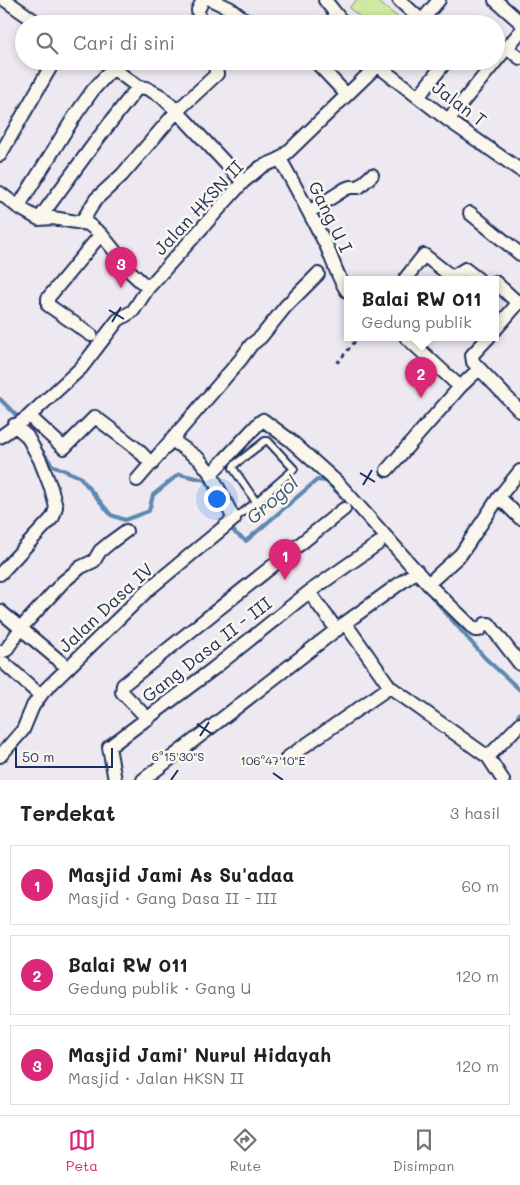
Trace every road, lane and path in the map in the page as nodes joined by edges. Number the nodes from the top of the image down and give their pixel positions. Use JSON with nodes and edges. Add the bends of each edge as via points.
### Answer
{"nodes":[{"id":1,"x":5,"y":0,"type":"edge"},
{"id":2,"x":203,"y":0,"type":"edge"},
{"id":3,"x":212,"y":0,"type":"edge"},
{"id":4,"x":325,"y":0,"type":"edge"},
{"id":5,"x":399,"y":0,"type":"edge"},
{"id":6,"x":439,"y":0,"type":"edge"},
{"id":7,"x":495,"y":0,"type":"edge"},
{"id":8,"x":26,"y":15,"type":"edge"},
{"id":9,"x":199,"y":15,"type":"edge"},
{"id":10,"x":238,"y":15,"type":"edge"},
{"id":11,"x":337,"y":15,"type":"edge"},
{"id":12,"x":413,"y":15,"type":"edge"},
{"id":13,"x":426,"y":15,"type":"edge"},
{"id":14,"x":520,"y":22,"type":"edge"},
{"id":15,"x":520,"y":32,"type":"edge"},
{"id":16,"x":507,"y":48,"type":"junction"},
{"id":17,"x":505,"y":50,"type":"edge"},
{"id":18,"x":520,"y":58,"type":"edge"},
{"id":19,"x":49,"y":70,"type":"edge"},
{"id":20,"x":111,"y":70,"type":"edge"},
{"id":21,"x":115,"y":70,"type":"edge"},
{"id":22,"x":216,"y":70,"type":"edge"},
{"id":23,"x":324,"y":70,"type":"edge"},
{"id":24,"x":371,"y":70,"type":"edge"},
{"id":25,"x":387,"y":70,"type":"edge"},
{"id":26,"x":439,"y":70,"type":"edge"},
{"id":27,"x":489,"y":70,"type":"edge"},
{"id":28,"x":138,"y":87,"type":"junction"},
{"id":29,"x":347,"y":95,"type":"junction"},
{"id":30,"x":419,"y":96,"type":"junction"},
{"id":31,"x":177,"y":111,"type":"junction"},
{"id":32,"x":448,"y":120,"type":"junction"},
{"id":33,"x":0,"y":155,"type":"edge"},
{"id":34,"x":280,"y":159,"type":"junction"},
{"id":35,"x":520,"y":170,"type":"edge"},
{"id":36,"x":372,"y":175,"type":"dead end"},
{"id":37,"x":243,"y":182,"type":"junction"},
{"id":38,"x":0,"y":194,"type":"edge"},
{"id":39,"x":18,"y":207,"type":"junction"},
{"id":40,"x":310,"y":212,"type":"junction"},
{"id":41,"x":470,"y":213,"type":"dead end"},
{"id":42,"x":40,"y":219,"type":"junction"},
{"id":43,"x":81,"y":223,"type":"junction"},
{"id":44,"x":101,"y":234,"type":"junction"},
{"id":45,"x":520,"y":254,"type":"edge"},
{"id":46,"x":318,"y":274,"type":"dead end"},
{"id":47,"x":407,"y":276,"type":"edge"},
{"id":48,"x":452,"y":276,"type":"edge"},
{"id":49,"x":452,"y":276,"type":"edge"},
{"id":50,"x":474,"y":276,"type":"edge"},
{"id":51,"x":499,"y":285,"type":"edge"},
{"id":52,"x":344,"y":287,"type":"edge"},
{"id":53,"x":148,"y":288,"type":"junction"},
{"id":54,"x":519,"y":302,"type":"edge"},
{"id":55,"x":499,"y":325,"type":"edge"},
{"id":56,"x":91,"y":335,"type":"dead end"},
{"id":57,"x":356,"y":341,"type":"edge"},
{"id":58,"x":410,"y":341,"type":"edge"},
{"id":59,"x":485,"y":341,"type":"edge"},
{"id":60,"x":337,"y":363,"type":"dead end"},
{"id":61,"x":479,"y":369,"type":"junction"},
{"id":62,"x":460,"y":387,"type":"junction"},
{"id":63,"x":520,"y":410,"type":"edge"},
{"id":64,"x":21,"y":420,"type":"junction"},
{"id":65,"x":0,"y":437,"type":"edge"},
{"id":66,"x":172,"y":440,"type":"junction"},
{"id":67,"x":152,"y":464,"type":"junction"},
{"id":68,"x":387,"y":470,"type":"dead end"},
{"id":69,"x":520,"y":471,"type":"edge"},
{"id":70,"x":212,"y":474,"type":"junction"},
{"id":71,"x":138,"y":480,"type":"dead end"},
{"id":72,"x":498,"y":497,"type":"junction"},
{"id":73,"x":256,"y":502,"type":"junction"},
{"id":74,"x":344,"y":509,"type":"dead end"},
{"id":75,"x":520,"y":518,"type":"edge"},
{"id":76,"x":229,"y":522,"type":"junction"},
{"id":77,"x":126,"y":531,"type":"dead end"},
{"id":78,"x":379,"y":543,"type":"dead end"},
{"id":79,"x":413,"y":573,"type":"junction"},
{"id":80,"x":0,"y":574,"type":"edge"},
{"id":81,"x":428,"y":584,"type":"junction"},
{"id":82,"x":309,"y":592,"type":"junction"},
{"id":83,"x":0,"y":611,"type":"edge"},
{"id":84,"x":341,"y":627,"type":"junction"},
{"id":85,"x":21,"y":628,"type":"junction"},
{"id":86,"x":2,"y":658,"type":"edge"},
{"id":87,"x":520,"y":664,"type":"edge"},
{"id":88,"x":68,"y":668,"type":"junction"},
{"id":89,"x":390,"y":687,"type":"junction"},
{"id":90,"x":40,"y":695,"type":"junction"},
{"id":91,"x":148,"y":719,"type":"junction"},
{"id":92,"x":520,"y":724,"type":"edge"},
{"id":93,"x":0,"y":756,"type":"edge"},
{"id":94,"x":488,"y":757,"type":"junction"},
{"id":95,"x":287,"y":758,"type":"dead end"},
{"id":96,"x":115,"y":780,"type":"edge"},
{"id":97,"x":143,"y":780,"type":"edge"},
{"id":98,"x":503,"y":780,"type":"edge"}],
"edges":[{"from":1,"to":8,"type":"street"},
{"from":2,"to":9,"type":"street"},
{"from":3,"to":10,"type":"street"},
{"from":4,"to":11,"type":"street"},
{"from":5,"to":12,"type":"street"},
{"from":6,"to":13,"type":"street"},
{"from":7,"to":14,"type":"street"},
{"from":15,"to":16,"type":"street"},
{"from":16,"to":17,"type":"street"},
{"from":16,"to":18,"type":"street"},
{"from":19,"to":33,"type":"street"},
{"from":20,"to":39,"type":"street","via":[[76,114]]},
{"from":21,"to":28,"type":"street"},
{"from":22,"to":31,"type":"street","via":[[217,74]]},
{"from":23,"to":29,"type":"street"},
{"from":24,"to":29,"type":"street","name":"Jalan HKSN II"},
{"from":25,"to":30,"type":"street","name":"Jalan T"},
{"from":26,"to":30,"type":"street"},
{"from":27,"to":32,"type":"street"},
{"from":28,"to":31,"type":"street","via":[[154,91]]},
{"from":28,"to":42,"type":"street"},
{"from":29,"to":34,"type":"street","name":"Jalan HKSN II"},
{"from":30,"to":32,"type":"street","name":"Jalan T"},
{"from":31,"to":37,"type":"street"},
{"from":31,"to":43,"type":"street","via":[[122,175],[96,199]]},
{"from":32,"to":35,"type":"street","name":"Jalan T"},
{"from":34,"to":37,"type":"street","name":"Jalan HKSN II"},
{"from":34,"to":40,"type":"street","name":"Gang U I"},
{"from":36,"to":40,"type":"street","via":[[359,187],[345,189]]},
{"from":37,"to":53,"type":"street","name":"Jalan HKSN II"},
{"from":38,"to":39,"type":"street"},
{"from":39,"to":42,"type":"street"},
{"from":40,"to":52,"type":"street","name":"Gang U I"},
{"from":41,"to":45,"type":"street"},
{"from":42,"to":43,"type":"street"},
{"from":43,"to":44,"type":"street"},
{"from":44,"to":53,"type":"street","via":[[124,266]]},
{"from":44,"to":56,"type":"street","via":[[47,302]]},
{"from":46,"to":66,"type":"street","via":[[286,306],[262,337],[251,345]]},
{"from":47,"to":48,"type":"street","via":[[423,256]]},
{"from":49,"to":50,"type":"street","via":[[465,269]]},
{"from":51,"to":54,"type":"street"},
{"from":53,"to":64,"type":"street","name":"Jalan HKSN II","via":[[133,311],[118,320],[81,368]]},
{"from":54,"to":55,"type":"street"},
{"from":57,"to":60,"type":"path"},
{"from":58,"to":62,"type":"street"},
{"from":59,"to":61,"type":"street","via":[[472,355]]},
{"from":61,"to":62,"type":"street"},
{"from":61,"to":63,"type":"street"},
{"from":62,"to":68,"type":"street"},
{"from":64,"to":65,"type":"street","name":"Jalan HKSN II"},
{"from":64,"to":67,"type":"street","via":[[64,448],[95,417]]},
{"from":64,"to":80,"type":"street","via":[[56,507],[53,517]]},
{"from":66,"to":67,"type":"street"},
{"from":66,"to":70,"type":"street"},
{"from":67,"to":71,"type":"street"},
{"from":69,"to":72,"type":"street"},
{"from":70,"to":76,"type":"street"},
{"from":70,"to":79,"type":"street","via":[[259,423],[266,421],[339,484]]},
{"from":72,"to":75,"type":"street"},
{"from":72,"to":81,"type":"street","via":[[461,554]]},
{"from":73,"to":73,"type":"lane","name":"Jalan Dasa IV","via":[[233,468],[268,441],[294,469]]},
{"from":73,"to":76,"type":"lane","name":"Jalan Dasa IV"},
{"from":74,"to":91,"type":"street","via":[[123,685],[122,692]]},
{"from":76,"to":88,"type":"street","name":"Jalan Dasa IV","via":[[150,588]]},
{"from":77,"to":85,"type":"street","via":[[94,561],[63,582]]},
{"from":78,"to":82,"type":"street","name":"Gang Dasa II - III"},
{"from":79,"to":81,"type":"street"},
{"from":79,"to":84,"type":"street"},
{"from":81,"to":87,"type":"street","via":[[476,631],[489,624]]},
{"from":82,"to":84,"type":"street"},
{"from":82,"to":91,"type":"street","name":"Gang Dasa II - III"},
{"from":83,"to":85,"type":"street"},
{"from":84,"to":89,"type":"street"},
{"from":84,"to":97,"type":"street"},
{"from":85,"to":86,"type":"street"},
{"from":85,"to":88,"type":"street"},
{"from":86,"to":90,"type":"street"},
{"from":88,"to":90,"type":"street","name":"Jalan Dasa IV"},
{"from":89,"to":94,"type":"street"},
{"from":89,"to":95,"type":"street"},
{"from":90,"to":93,"type":"street","name":"Jalan Dasa IV","via":[[23,730]]},
{"from":91,"to":96,"type":"street","name":"Gang Dasa II - III","via":[[109,748]]},
{"from":92,"to":94,"type":"street"},
{"from":94,"to":98,"type":"street"}]}
